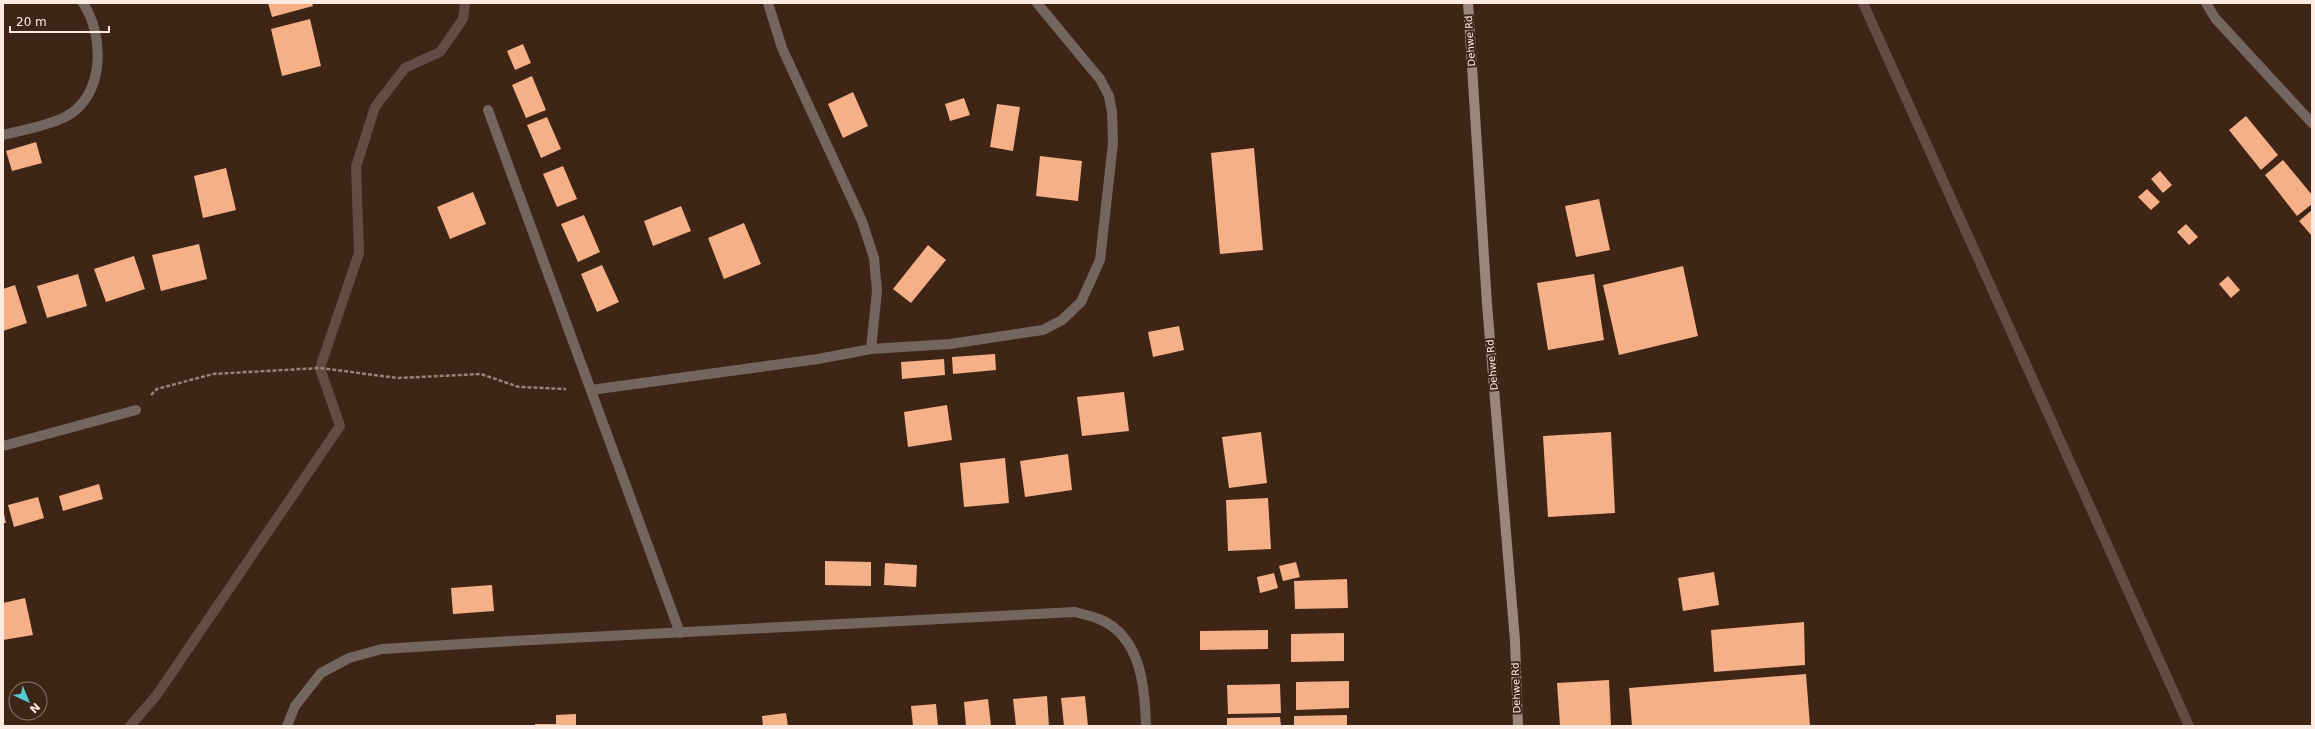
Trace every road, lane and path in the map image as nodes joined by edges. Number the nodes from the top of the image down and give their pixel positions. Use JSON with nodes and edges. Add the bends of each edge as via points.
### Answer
{"nodes":[{"id":1,"x":83,"y":3,"type":"edge"},
{"id":2,"x":768,"y":3,"type":"edge"},
{"id":3,"x":1037,"y":3,"type":"edge"},
{"id":4,"x":1468,"y":3,"type":"edge"},
{"id":5,"x":2206,"y":3,"type":"edge"},
{"id":6,"x":488,"y":110,"type":"dead end"},
{"id":7,"x":2312,"y":123,"type":"edge"},
{"id":8,"x":3,"y":135,"type":"edge"},
{"id":9,"x":871,"y":349,"type":"junction"},
{"id":10,"x":591,"y":390,"type":"junction"},
{"id":11,"x":136,"y":410,"type":"joint"},
{"id":12,"x":3,"y":446,"type":"edge"},
{"id":13,"x":680,"y":633,"type":"junction"},
{"id":14,"x":287,"y":726,"type":"edge"},
{"id":15,"x":1146,"y":726,"type":"edge"},
{"id":16,"x":1518,"y":726,"type":"edge"}],
"edges":[{"from":1,"to":8,"type":"street","via":[[96,30],[97,55],[95,79],[86,100],[65,117]]},
{"from":2,"to":9,"type":"street","via":[[782,48],[862,221],[874,258],[877,291]]},
{"from":3,"to":9,"type":"street","via":[[1100,79],[1109,96],[1113,143],[1100,260],[1092,281],[1081,302],[1062,320],[1043,330],[950,344]]},
{"from":4,"to":16,"type":"street","name":"Dehwe Rd","via":[[1487,304],[1515,641]]},
{"from":5,"to":7,"type":"street","via":[[2215,18]]},
{"from":6,"to":10,"type":"street"},
{"from":9,"to":10,"type":"street","via":[[818,359]]},
{"from":10,"to":11,"type":"path","via":[[519,387],[481,374],[398,378],[320,368],[213,374],[157,389]]},
{"from":10,"to":13,"type":"street"},
{"from":11,"to":12,"type":"street"},
{"from":13,"to":14,"type":"street","via":[[382,649],[349,658],[321,673],[295,706]]},
{"from":13,"to":15,"type":"street","via":[[1075,612],[1100,619],[1120,633],[1135,654],[1145,694]]}]}
